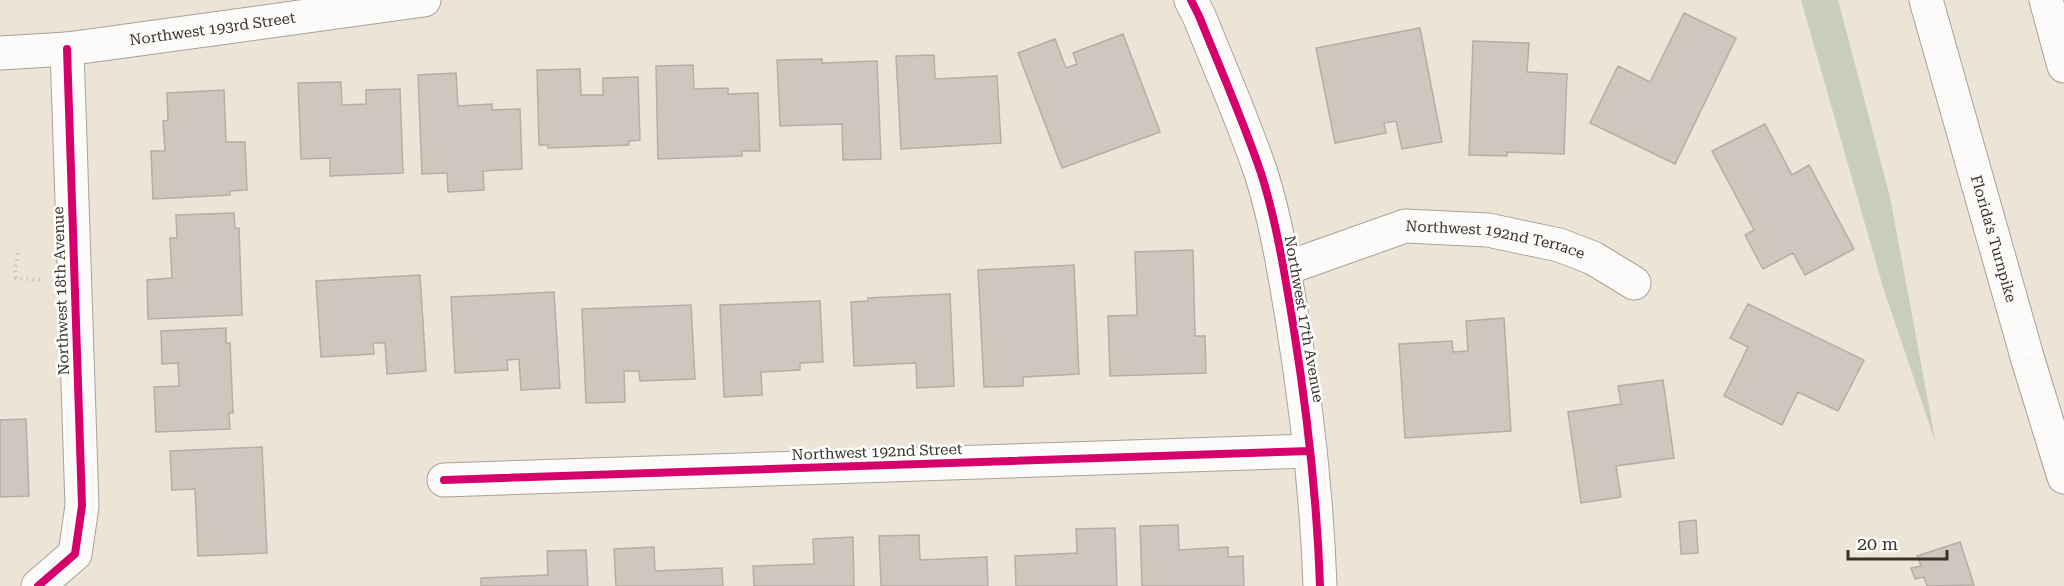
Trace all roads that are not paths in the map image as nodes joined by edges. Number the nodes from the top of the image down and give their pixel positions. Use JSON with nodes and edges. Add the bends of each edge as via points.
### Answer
{"nodes":[{"id":1,"x":424,"y":0,"type":"edge"},
{"id":2,"x":1191,"y":0,"type":"edge"},
{"id":3,"x":1926,"y":0,"type":"edge"},
{"id":4,"x":2046,"y":0,"type":"edge"},
{"id":5,"x":67,"y":49,"type":"junction"},
{"id":6,"x":0,"y":53,"type":"edge"},
{"id":7,"x":2064,"y":66,"type":"edge"},
{"id":8,"x":1284,"y":269,"type":"junction"},
{"id":9,"x":1634,"y":284,"type":"dead end"},
{"id":10,"x":1310,"y":451,"type":"junction"},
{"id":11,"x":2064,"y":477,"type":"edge"},
{"id":12,"x":444,"y":480,"type":"dead end"},
{"id":13,"x":38,"y":586,"type":"edge"},
{"id":14,"x":1320,"y":586,"type":"edge"}],
"edges":[{"from":1,"to":5,"type":"main road","name":"Northwest 193rd Street"},
{"from":2,"to":8,"type":"main road","name":"Northwest 17th Avenue","via":[[1261,174]]},
{"from":3,"to":11,"type":"main road","name":"Florida's Turnpike"},
{"from":4,"to":7,"type":"main road"},
{"from":5,"to":6,"type":"main road","name":"Northwest 193rd Street"},
{"from":5,"to":13,"type":"main road","name":"Northwest 18th Avenue","via":[[82,506],[75,554]]},
{"from":8,"to":9,"type":"main road","name":"Northwest 192nd Terrace","via":[[1405,226],[1488,230],[1559,245],[1593,258]]},
{"from":8,"to":10,"type":"main road","name":"Northwest 17th Avenue"},
{"from":10,"to":12,"type":"main road","name":"Northwest 192nd Street"},
{"from":10,"to":14,"type":"main road","name":"Northwest 17th Avenue"}]}
